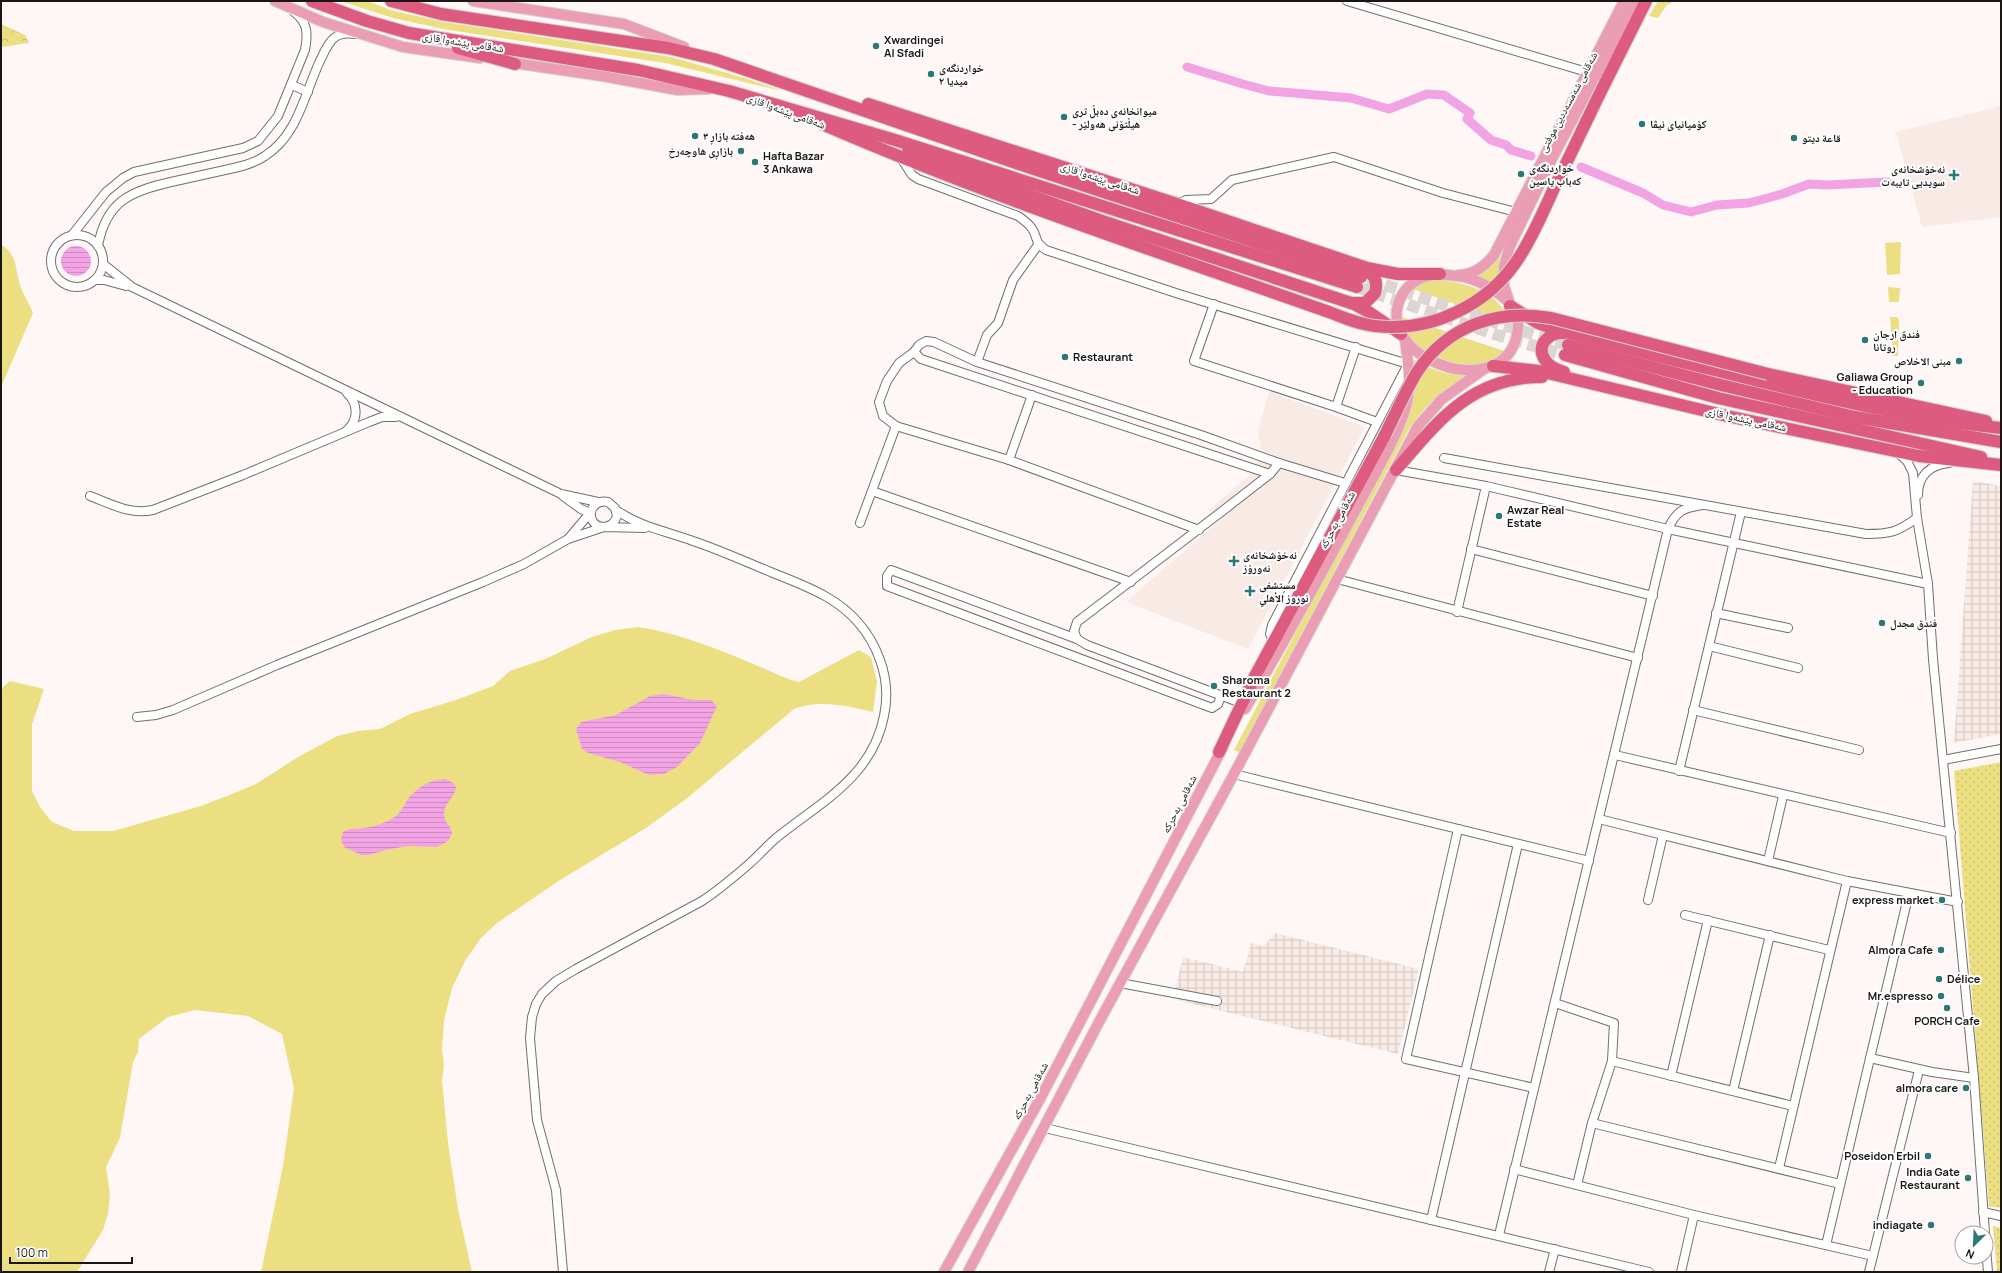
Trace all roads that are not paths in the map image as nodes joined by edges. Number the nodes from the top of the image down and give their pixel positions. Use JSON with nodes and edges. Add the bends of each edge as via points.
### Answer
{"nodes":[{"id":1,"x":274,"y":1,"type":"edge"},
{"id":2,"x":312,"y":1,"type":"edge"},
{"id":3,"x":473,"y":1,"type":"edge"},
{"id":4,"x":1346,"y":1,"type":"edge"},
{"id":5,"x":1624,"y":1,"type":"edge"},
{"id":6,"x":1635,"y":1,"type":"edge"},
{"id":7,"x":1646,"y":1,"type":"edge"},
{"id":8,"x":395,"y":2,"type":"edge"},
{"id":9,"x":409,"y":33,"type":"junction"},
{"id":10,"x":364,"y":35,"type":"junction"},
{"id":11,"x":714,"y":59,"type":"junction"},
{"id":12,"x":535,"y":60,"type":"junction"},
{"id":13,"x":515,"y":64,"type":"junction"},
{"id":14,"x":1587,"y":72,"type":"junction"},
{"id":15,"x":760,"y":75,"type":"junction"},
{"id":16,"x":292,"y":85,"type":"junction"},
{"id":17,"x":308,"y":92,"type":"junction"},
{"id":18,"x":732,"y":92,"type":"junction"},
{"id":19,"x":817,"y":122,"type":"junction"},
{"id":20,"x":901,"y":158,"type":"junction"},
{"id":21,"x":1178,"y":204,"type":"junction"},
{"id":22,"x":1516,"y":212,"type":"junction"},
{"id":23,"x":72,"y":235,"type":"junction"},
{"id":24,"x":1038,"y":244,"type":"junction"},
{"id":25,"x":98,"y":246,"type":"junction"},
{"id":26,"x":1353,"y":263,"type":"junction"},
{"id":27,"x":103,"y":264,"type":"junction"},
{"id":28,"x":1446,"y":275,"type":"junction"},
{"id":29,"x":95,"y":280,"type":"junction"},
{"id":30,"x":132,"y":288,"type":"junction"},
{"id":31,"x":1346,"y":302,"type":"junction"},
{"id":32,"x":1214,"y":304,"type":"junction"},
{"id":33,"x":1510,"y":306,"type":"junction"},
{"id":34,"x":1403,"y":337,"type":"junction"},
{"id":35,"x":1569,"y":345,"type":"junction"},
{"id":36,"x":1356,"y":347,"type":"junction"},
{"id":37,"x":914,"y":352,"type":"junction"},
{"id":38,"x":977,"y":362,"type":"junction"},
{"id":39,"x":1408,"y":364,"type":"junction"},
{"id":40,"x":1489,"y":367,"type":"junction"},
{"id":41,"x":1586,"y":381,"type":"junction"},
{"id":42,"x":1607,"y":386,"type":"junction"},
{"id":43,"x":338,"y":387,"type":"junction"},
{"id":44,"x":1032,"y":395,"type":"junction"},
{"id":45,"x":1336,"y":407,"type":"junction"},
{"id":46,"x":408,"y":420,"type":"junction"},
{"id":47,"x":1377,"y":422,"type":"junction"},
{"id":48,"x":2001,"y":425,"type":"edge"},
{"id":49,"x":896,"y":426,"type":"junction"},
{"id":50,"x":2001,"y":428,"type":"edge"},
{"id":51,"x":342,"y":434,"type":"junction"},
{"id":52,"x":2001,"y":442,"type":"edge"},
{"id":53,"x":1892,"y":450,"type":"junction"},
{"id":54,"x":1444,"y":458,"type":"dead end"},
{"id":55,"x":1009,"y":460,"type":"junction"},
{"id":56,"x":2001,"y":461,"type":"edge"},
{"id":57,"x":1961,"y":462,"type":"junction"},
{"id":58,"x":1279,"y":463,"type":"junction"},
{"id":59,"x":2001,"y":465,"type":"edge"},
{"id":60,"x":1396,"y":470,"type":"junction"},
{"id":61,"x":1270,"y":474,"type":"junction"},
{"id":62,"x":1345,"y":483,"type":"junction"},
{"id":63,"x":1486,"y":486,"type":"junction"},
{"id":64,"x":872,"y":491,"type":"junction"},
{"id":65,"x":561,"y":494,"type":"junction"},
{"id":66,"x":90,"y":496,"type":"dead end"},
{"id":67,"x":598,"y":502,"type":"junction"},
{"id":68,"x":1702,"y":505,"type":"junction"},
{"id":69,"x":616,"y":510,"type":"junction"},
{"id":70,"x":1741,"y":512,"type":"junction"},
{"id":71,"x":590,"y":513,"type":"junction"},
{"id":72,"x":1917,"y":518,"type":"junction"},
{"id":73,"x":860,"y":523,"type":"dead end"},
{"id":74,"x":604,"y":527,"type":"junction"},
{"id":75,"x":650,"y":528,"type":"junction"},
{"id":76,"x":1668,"y":529,"type":"junction"},
{"id":77,"x":1199,"y":530,"type":"junction"},
{"id":78,"x":568,"y":539,"type":"junction"},
{"id":79,"x":1732,"y":543,"type":"junction"},
{"id":80,"x":1471,"y":549,"type":"junction"},
{"id":81,"x":1336,"y":579,"type":"junction"},
{"id":82,"x":1131,"y":582,"type":"junction"},
{"id":83,"x":1928,"y":584,"type":"junction"},
{"id":84,"x":1653,"y":596,"type":"junction"},
{"id":85,"x":1457,"y":612,"type":"junction"},
{"id":86,"x":1716,"y":613,"type":"junction"},
{"id":87,"x":1788,"y":628,"type":"dead end"},
{"id":88,"x":1077,"y":639,"type":"junction"},
{"id":89,"x":1273,"y":641,"type":"junction"},
{"id":90,"x":1709,"y":646,"type":"junction"},
{"id":91,"x":1638,"y":658,"type":"junction"},
{"id":92,"x":1798,"y":668,"type":"dead end"},
{"id":93,"x":1221,"y":696,"type":"junction"},
{"id":94,"x":1241,"y":703,"type":"junction"},
{"id":95,"x":1693,"y":710,"type":"junction"},
{"id":96,"x":137,"y":716,"type":"dead end"},
{"id":97,"x":2001,"y":749,"type":"edge"},
{"id":98,"x":1859,"y":750,"type":"dead end"},
{"id":99,"x":1220,"y":752,"type":"junction"},
{"id":100,"x":1614,"y":756,"type":"junction"},
{"id":101,"x":1943,"y":760,"type":"junction"},
{"id":102,"x":1679,"y":770,"type":"junction"},
{"id":103,"x":1234,"y":774,"type":"junction"},
{"id":104,"x":1783,"y":796,"type":"junction"},
{"id":105,"x":1599,"y":819,"type":"junction"},
{"id":106,"x":1458,"y":829,"type":"junction"},
{"id":107,"x":1951,"y":833,"type":"junction"},
{"id":108,"x":1663,"y":835,"type":"junction"},
{"id":109,"x":1518,"y":844,"type":"junction"},
{"id":110,"x":1589,"y":861,"type":"junction"},
{"id":111,"x":1768,"y":861,"type":"junction"},
{"id":112,"x":1847,"y":881,"type":"junction"},
{"id":113,"x":1909,"y":893,"type":"junction"},
{"id":114,"x":1648,"y":900,"type":"dead end"},
{"id":115,"x":1958,"y":902,"type":"junction"},
{"id":116,"x":1686,"y":915,"type":"dead end"},
{"id":117,"x":1708,"y":920,"type":"junction"},
{"id":118,"x":1770,"y":935,"type":"junction"},
{"id":119,"x":1829,"y":950,"type":"junction"},
{"id":120,"x":1120,"y":983,"type":"junction"},
{"id":121,"x":1217,"y":1001,"type":"dead end"},
{"id":122,"x":1554,"y":1003,"type":"junction"},
{"id":123,"x":1870,"y":1058,"type":"junction"},
{"id":124,"x":1612,"y":1061,"type":"junction"},
{"id":125,"x":1919,"y":1070,"type":"junction"},
{"id":126,"x":1465,"y":1074,"type":"junction"},
{"id":127,"x":1671,"y":1076,"type":"junction"},
{"id":128,"x":1974,"y":1078,"type":"junction"},
{"id":129,"x":1534,"y":1088,"type":"junction"},
{"id":130,"x":1733,"y":1091,"type":"junction"},
{"id":131,"x":1793,"y":1106,"type":"junction"},
{"id":132,"x":1592,"y":1123,"type":"junction"},
{"id":133,"x":1045,"y":1128,"type":"junction"},
{"id":134,"x":1779,"y":1168,"type":"junction"},
{"id":135,"x":1514,"y":1169,"type":"junction"},
{"id":136,"x":1840,"y":1184,"type":"junction"},
{"id":137,"x":1577,"y":1185,"type":"junction"},
{"id":138,"x":1983,"y":1212,"type":"junction"},
{"id":139,"x":1694,"y":1215,"type":"junction"},
{"id":140,"x":2001,"y":1216,"type":"edge"},
{"id":141,"x":1431,"y":1220,"type":"junction"},
{"id":142,"x":1984,"y":1225,"type":"edge"},
{"id":143,"x":1499,"y":1235,"type":"junction"},
{"id":144,"x":1826,"y":1245,"type":"junction"},
{"id":145,"x":1555,"y":1249,"type":"junction"},
{"id":146,"x":1873,"y":1256,"type":"junction"},
{"id":147,"x":563,"y":1272,"type":"edge"},
{"id":148,"x":944,"y":1272,"type":"edge"},
{"id":149,"x":968,"y":1272,"type":"edge"},
{"id":150,"x":1549,"y":1272,"type":"edge"},
{"id":151,"x":1649,"y":1272,"type":"edge"},
{"id":152,"x":1681,"y":1272,"type":"edge"},
{"id":153,"x":1869,"y":1272,"type":"edge"}],
"edges":[{"from":1,"to":10,"type":"main road","via":[[323,22]]},
{"from":1,"to":16,"type":"street","via":[[295,12],[306,27],[305,50]]},
{"from":2,"to":9,"type":"highway","name":"شەقامی پێشەوا قازی"},
{"from":3,"to":11,"type":"main road","via":[[624,24]]},
{"from":4,"to":14,"type":"street"},
{"from":5,"to":14,"type":"main road","name":"شەقامی شەمسەددین موفتی"},
{"from":6,"to":33,"type":"main road","name":"شەقامی شەمسەددین موفتی","via":[[1553,157],[1509,248],[1504,267],[1504,286]]},
{"from":7,"to":20,"type":"highway","bridge":true,"via":[[1529,241],[1512,268],[1486,294],[1451,315],[1412,326],[1374,326],[1329,312]]},
{"from":8,"to":11,"type":"highway","name":"شەقامی پێشەوا قازی","via":[[441,14],[668,48]]},
{"from":9,"to":12,"type":"highway","name":"شەقامی پێشەوا قازی"},
{"from":9,"to":13,"type":"highway"},
{"from":10,"to":13,"type":"main road","via":[[418,50]]},
{"from":10,"to":17,"type":"street","via":[[348,33],[334,38],[322,55]]},
{"from":11,"to":15,"type":"highway","name":"شەقامی پێشەوا قازی"},
{"from":12,"to":13,"type":"main road"},
{"from":12,"to":18,"type":"highway","name":"شەقامی پێشەوا قازی","via":[[638,70]]},
{"from":14,"to":22,"type":"main road","name":"شەقامی شەمسەددین موفتی"},
{"from":15,"to":18,"type":"highway","name":"شەقامی پێشەوا قازی","via":[[1359,282],[822,117]]},
{"from":15,"to":21,"type":"highway","name":"شەقامی پێشەوا قازی","via":[[812,87],[885,109]]},
{"from":16,"to":17,"type":"street"},
{"from":16,"to":23,"type":"street","via":[[278,116],[258,141],[243,148],[134,172],[106,192]]},
{"from":17,"to":25,"type":"street","via":[[280,145],[252,163],[135,192],[113,208],[107,216]]},
{"from":18,"to":19,"type":"highway","name":"شەقامی پێشەوا قازی"},
{"from":19,"to":20,"type":"highway"},
{"from":19,"to":31,"type":"highway","name":"شەقامی پێشەوا قازی"},
{"from":20,"to":24,"type":"street","via":[[912,175],[918,179],[1018,216],[1034,230]]},
{"from":21,"to":22,"type":"street","via":[[1186,200],[1211,198],[1232,180],[1334,157]]},
{"from":21,"to":26,"type":"highway","name":"شەقامی پێشەوا قازی"},
{"from":22,"to":28,"type":"main road","name":"شەقامی شەمسەددین موفتی","via":[[1494,255],[1487,263],[1465,275]]},
{"from":23,"to":25,"type":"street","via":[[88,238]]},
{"from":23,"to":29,"type":"street","via":[[57,244],[52,251],[50,260],[56,277],[63,284],[80,288]]},
{"from":24,"to":32,"type":"street","via":[[1046,250]]},
{"from":24,"to":38,"type":"street","via":[[1013,280],[998,323],[987,335]]},
{"from":25,"to":27,"type":"street","via":[[103,256]]},
{"from":26,"to":28,"type":"highway","name":"شەقامی پێشەوا قازی","via":[[1398,274]]},
{"from":26,"to":31,"type":"highway","via":[[1370,272],[1375,279],[1376,288],[1367,302]]},
{"from":27,"to":29,"type":"street"},
{"from":27,"to":30,"type":"street"},
{"from":28,"to":33,"type":"main road","name":"شەقامی پێشەوا قازی","via":[[1465,277],[1485,285],[1496,291]]},
{"from":28,"to":34,"type":"main road","name":"شەقامی پێشەوا قازی","via":[[1422,278],[1404,292],[1396,315]]},
{"from":29,"to":30,"type":"street"},
{"from":30,"to":43,"type":"street"},
{"from":31,"to":34,"type":"highway","name":"شەقامی پێشەوا قازی","via":[[1367,311]]},
{"from":32,"to":36,"type":"street"},
{"from":32,"to":45,"type":"street","via":[[1194,361]]},
{"from":33,"to":35,"type":"highway","name":"شەقامی پێشەوا قازی"},
{"from":33,"to":40,"type":"main road","name":"شەقامی پێشەوا قازی","via":[[1518,318],[1516,337],[1507,356]]},
{"from":34,"to":39,"type":"main road","name":"شەقامی بەحرکە"},
{"from":34,"to":40,"type":"main road","name":"شەقامی پێشەوا قازی","via":[[1428,359],[1445,366],[1465,370]]},
{"from":35,"to":41,"type":"highway","via":[[1554,333],[1542,345],[1543,356],[1550,365]]},
{"from":35,"to":50,"type":"highway","name":"شەقامی پێشەوا قازی","via":[[1832,400],[1966,425]]},
{"from":35,"to":52,"type":"highway","name":"شەقامی پێشەوا قازی","via":[[1721,385],[1855,416]]},
{"from":35,"to":56,"type":"highway","name":"شەقامی پێشەوا قازی","via":[[1718,398]]},
{"from":36,"to":39,"type":"street"},
{"from":36,"to":45,"type":"street"},
{"from":37,"to":38,"type":"street","via":[[926,341]]},
{"from":37,"to":44,"type":"street","via":[[921,358]]},
{"from":37,"to":49,"type":"street","via":[[899,363],[887,381],[879,402],[883,416]]},
{"from":38,"to":58,"type":"street"},
{"from":39,"to":47,"type":"street"},
{"from":39,"to":99,"type":"main road","name":"شەقامی بەحرکە","via":[[1408,398],[1403,416],[1322,573]]},
{"from":40,"to":41,"type":"highway","name":"شەقامی پێشەوا قازی","via":[[1539,371]]},
{"from":40,"to":60,"type":"main road","via":[[1442,399],[1429,412],[1418,426]]},
{"from":41,"to":42,"type":"highway","name":"شەقامی پێشەوا قازی"},
{"from":42,"to":53,"type":"highway","name":"شەقامی پێشەوا قازی","via":[[1727,416]]},
{"from":42,"to":60,"type":"highway","via":[[1536,377],[1511,380],[1486,388],[1464,399],[1445,415]]},
{"from":43,"to":46,"type":"street"},
{"from":43,"to":51,"type":"street","via":[[351,397],[356,412],[352,425]]},
{"from":44,"to":55,"type":"street"},
{"from":44,"to":61,"type":"street"},
{"from":45,"to":47,"type":"street"},
{"from":46,"to":51,"type":"street","via":[[382,417]]},
{"from":46,"to":65,"type":"street"},
{"from":47,"to":62,"type":"street"},
{"from":48,"to":89,"type":"highway","bridge":true,"via":[[1962,414],[1768,374],[1551,318],[1525,314],[1486,320],[1467,327],[1435,350],[1417,373]]},
{"from":49,"to":55,"type":"street"},
{"from":49,"to":64,"type":"street"},
{"from":51,"to":66,"type":"street","via":[[145,512],[128,510]]},
{"from":53,"to":57,"type":"highway","name":"شەقامی پێشەوا قازی"},
{"from":53,"to":72,"type":"street","via":[[1904,456],[1913,473]]},
{"from":54,"to":68,"type":"street"},
{"from":55,"to":77,"type":"street"},
{"from":57,"to":59,"type":"highway","name":"شەقامی پێشەوا قازی"},
{"from":57,"to":72,"type":"street","via":[[1932,466],[1924,474],[1918,491]]},
{"from":58,"to":61,"type":"street"},
{"from":58,"to":62,"type":"street"},
{"from":60,"to":63,"type":"street"},
{"from":60,"to":81,"type":"main road"},
{"from":61,"to":77,"type":"street"},
{"from":62,"to":89,"type":"street","via":[[1272,625],[1270,634]]},
{"from":63,"to":76,"type":"street"},
{"from":63,"to":80,"type":"street"},
{"from":64,"to":73,"type":"street"},
{"from":64,"to":82,"type":"street"},
{"from":65,"to":67,"type":"street"},
{"from":65,"to":71,"type":"street"},
{"from":67,"to":69,"type":"street","via":[[611,503]]},
{"from":67,"to":71,"type":"street"},
{"from":68,"to":70,"type":"street"},
{"from":68,"to":76,"type":"street","via":[[1679,512]]},
{"from":69,"to":74,"type":"street","via":[[615,521]]},
{"from":69,"to":75,"type":"street"},
{"from":70,"to":72,"type":"street","via":[[1866,534],[1885,534],[1901,529]]},
{"from":70,"to":79,"type":"street"},
{"from":71,"to":74,"type":"street","via":[[595,524]]},
{"from":71,"to":78,"type":"street"},
{"from":72,"to":83,"type":"street"},
{"from":74,"to":75,"type":"street"},
{"from":74,"to":78,"type":"street"},
{"from":75,"to":147,"type":"street","via":[[713,548],[806,587],[839,604],[858,622],[874,644],[885,679],[886,704],[882,727],[873,750],[859,770],[838,791],[774,840],[718,890],[556,981],[542,994],[536,1004],[530,1038],[533,1091],[537,1120],[556,1190]]},
{"from":76,"to":79,"type":"street"},
{"from":76,"to":84,"type":"street"},
{"from":77,"to":82,"type":"street"},
{"from":78,"to":96,"type":"street","via":[[524,564],[484,582],[277,665],[173,710],[156,715]]},
{"from":79,"to":83,"type":"street"},
{"from":79,"to":86,"type":"street"},
{"from":80,"to":84,"type":"street"},
{"from":80,"to":85,"type":"street"},
{"from":81,"to":85,"type":"street"},
{"from":81,"to":103,"type":"main road"},
{"from":82,"to":88,"type":"street","via":[[1078,622],[1074,631]]},
{"from":83,"to":101,"type":"street"},
{"from":84,"to":91,"type":"street"},
{"from":85,"to":91,"type":"street"},
{"from":86,"to":87,"type":"street"},
{"from":86,"to":90,"type":"street"},
{"from":88,"to":93,"type":"street"},
{"from":88,"to":93,"type":"street","via":[[891,570],[887,576],[887,586],[1212,708],[1218,704]]},
{"from":89,"to":94,"type":"highway"},
{"from":90,"to":92,"type":"street"},
{"from":90,"to":95,"type":"street"},
{"from":91,"to":100,"type":"street"},
{"from":93,"to":94,"type":"street"},
{"from":94,"to":99,"type":"highway"},
{"from":95,"to":98,"type":"street"},
{"from":95,"to":102,"type":"street"},
{"from":97,"to":101,"type":"street"},
{"from":99,"to":148,"type":"main road","name":"شەقامی بەحرکە","via":[[1041,1097]]},
{"from":100,"to":102,"type":"street"},
{"from":100,"to":105,"type":"street"},
{"from":101,"to":107,"type":"street"},
{"from":102,"to":104,"type":"street"},
{"from":103,"to":106,"type":"street"},
{"from":103,"to":120,"type":"main road"},
{"from":104,"to":107,"type":"street"},
{"from":104,"to":111,"type":"street"},
{"from":105,"to":108,"type":"street"},
{"from":105,"to":110,"type":"street"},
{"from":106,"to":109,"type":"street"},
{"from":106,"to":126,"type":"street","via":[[1406,1059]]},
{"from":107,"to":115,"type":"street"},
{"from":108,"to":111,"type":"street"},
{"from":108,"to":114,"type":"street"},
{"from":109,"to":110,"type":"street"},
{"from":109,"to":126,"type":"street"},
{"from":110,"to":122,"type":"street"},
{"from":111,"to":112,"type":"street"},
{"from":112,"to":113,"type":"street"},
{"from":112,"to":119,"type":"street"},
{"from":113,"to":115,"type":"street"},
{"from":113,"to":123,"type":"street"},
{"from":115,"to":128,"type":"street"},
{"from":116,"to":117,"type":"street"},
{"from":117,"to":118,"type":"street"},
{"from":117,"to":127,"type":"street"},
{"from":118,"to":119,"type":"street"},
{"from":118,"to":130,"type":"street"},
{"from":119,"to":131,"type":"street"},
{"from":120,"to":121,"type":"street"},
{"from":120,"to":133,"type":"main road"},
{"from":122,"to":124,"type":"street","via":[[1614,1022]]},
{"from":122,"to":129,"type":"street"},
{"from":123,"to":125,"type":"street"},
{"from":123,"to":136,"type":"street"},
{"from":124,"to":127,"type":"street"},
{"from":124,"to":132,"type":"street"},
{"from":125,"to":128,"type":"street"},
{"from":125,"to":146,"type":"street"},
{"from":126,"to":129,"type":"street"},
{"from":126,"to":141,"type":"street"},
{"from":127,"to":130,"type":"street"},
{"from":128,"to":138,"type":"street"},
{"from":129,"to":135,"type":"street"},
{"from":130,"to":131,"type":"street"},
{"from":131,"to":134,"type":"street"},
{"from":132,"to":134,"type":"street"},
{"from":132,"to":137,"type":"street"},
{"from":133,"to":141,"type":"street"},
{"from":133,"to":149,"type":"main road"},
{"from":134,"to":136,"type":"street"},
{"from":135,"to":137,"type":"street"},
{"from":135,"to":143,"type":"street"},
{"from":136,"to":144,"type":"street"},
{"from":137,"to":139,"type":"street"},
{"from":138,"to":140,"type":"street"},
{"from":138,"to":142,"type":"street"},
{"from":139,"to":144,"type":"street"},
{"from":139,"to":152,"type":"street"},
{"from":141,"to":143,"type":"street"},
{"from":143,"to":145,"type":"street"},
{"from":144,"to":146,"type":"street"},
{"from":145,"to":150,"type":"street"},
{"from":145,"to":151,"type":"street"},
{"from":146,"to":153,"type":"street"}]}
